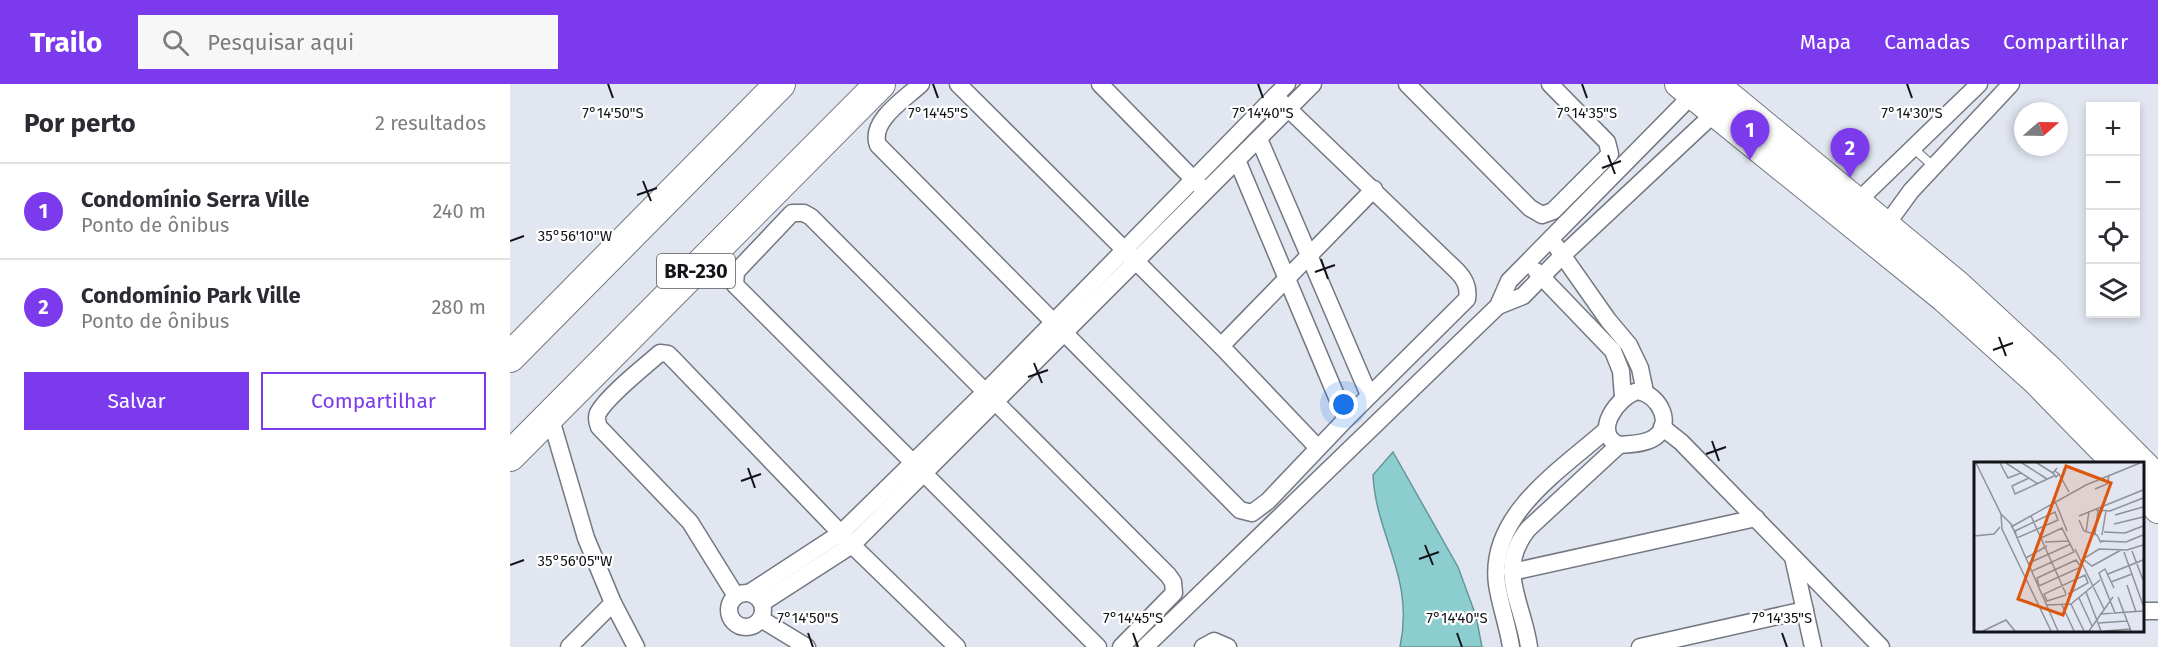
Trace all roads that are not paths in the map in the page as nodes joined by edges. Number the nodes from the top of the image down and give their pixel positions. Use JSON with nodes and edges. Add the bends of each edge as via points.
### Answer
{"nodes":[{"id":1,"x":780,"y":84,"type":"edge"},
{"id":2,"x":880,"y":84,"type":"edge"},
{"id":3,"x":921,"y":84,"type":"edge"},
{"id":4,"x":958,"y":84,"type":"edge"},
{"id":5,"x":1100,"y":84,"type":"edge"},
{"id":6,"x":1313,"y":84,"type":"edge"},
{"id":7,"x":1407,"y":84,"type":"edge"},
{"id":8,"x":1550,"y":84,"type":"edge"},
{"id":9,"x":1981,"y":84,"type":"edge"},
{"id":10,"x":2011,"y":84,"type":"edge"},
{"id":11,"x":1691,"y":88,"type":"edge"},
{"id":12,"x":1281,"y":90,"type":"edge"},
{"id":13,"x":1721,"y":98,"type":"edge"},
{"id":14,"x":1997,"y":99,"type":"junction"},
{"id":15,"x":1290,"y":107,"type":"junction"},
{"id":16,"x":1259,"y":139,"type":"junction"},
{"id":17,"x":1913,"y":148,"type":"junction"},
{"id":18,"x":1237,"y":160,"type":"junction"},
{"id":19,"x":1933,"y":166,"type":"junction"},
{"id":20,"x":1199,"y":185,"type":"junction"},
{"id":21,"x":1374,"y":189,"type":"junction"},
{"id":22,"x":1857,"y":202,"type":"junction"},
{"id":23,"x":1887,"y":224,"type":"junction"},
{"id":24,"x":1550,"y":239,"type":"junction"},
{"id":25,"x":1123,"y":249,"type":"junction"},
{"id":26,"x":1564,"y":254,"type":"junction"},
{"id":27,"x":1308,"y":255,"type":"junction"},
{"id":28,"x":1135,"y":262,"type":"junction"},
{"id":29,"x":1528,"y":262,"type":"junction"},
{"id":30,"x":1286,"y":277,"type":"junction"},
{"id":31,"x":1542,"y":278,"type":"junction"},
{"id":32,"x":1498,"y":306,"type":"junction"},
{"id":33,"x":1060,"y":327,"type":"junction"},
{"id":34,"x":1221,"y":346,"type":"junction"},
{"id":35,"x":510,"y":357,"type":"edge"},
{"id":36,"x":1645,"y":392,"type":"junction"},
{"id":37,"x":1369,"y":395,"type":"junction"},
{"id":38,"x":1623,"y":397,"type":"junction"},
{"id":39,"x":990,"y":398,"type":"junction"},
{"id":40,"x":550,"y":416,"type":"junction"},
{"id":41,"x":1346,"y":419,"type":"junction"},
{"id":42,"x":1662,"y":427,"type":"junction"},
{"id":43,"x":1606,"y":430,"type":"junction"},
{"id":44,"x":1619,"y":445,"type":"junction"},
{"id":45,"x":1318,"y":448,"type":"junction"},
{"id":46,"x":510,"y":456,"type":"edge"},
{"id":47,"x":2114,"y":462,"type":"edge"},
{"id":48,"x":2142,"y":462,"type":"edge"},
{"id":49,"x":2143,"y":463,"type":"edge"},
{"id":50,"x":918,"y":467,"type":"junction"},
{"id":51,"x":2158,"y":478,"type":"edge"},
{"id":52,"x":2143,"y":493,"type":"edge"},
{"id":53,"x":2158,"y":510,"type":"edge"},
{"id":54,"x":1756,"y":518,"type":"junction"},
{"id":55,"x":846,"y":539,"type":"junction"},
{"id":56,"x":1793,"y":556,"type":"junction"},
{"id":57,"x":1512,"y":572,"type":"junction"},
{"id":58,"x":613,"y":603,"type":"junction"},
{"id":59,"x":752,"y":603,"type":"junction"},
{"id":60,"x":1805,"y":610,"type":"junction"},
{"id":61,"x":569,"y":647,"type":"edge"},
{"id":62,"x":636,"y":647,"type":"edge"},
{"id":63,"x":807,"y":647,"type":"edge"},
{"id":64,"x":957,"y":647,"type":"edge"},
{"id":65,"x":1098,"y":647,"type":"edge"},
{"id":66,"x":1121,"y":647,"type":"edge"},
{"id":67,"x":1145,"y":647,"type":"edge"},
{"id":68,"x":1203,"y":647,"type":"edge"},
{"id":69,"x":1228,"y":647,"type":"edge"},
{"id":70,"x":1511,"y":647,"type":"edge"},
{"id":71,"x":1529,"y":647,"type":"edge"},
{"id":72,"x":1640,"y":647,"type":"edge"},
{"id":73,"x":1813,"y":647,"type":"edge"},
{"id":74,"x":1881,"y":647,"type":"edge"}],
"edges":[{"from":1,"to":35,"type":"highway"},
{"from":2,"to":40,"type":"highway","number":"BR-230"},
{"from":3,"to":33,"type":"street","via":[[882,121],[876,130],[878,145]]},
{"from":4,"to":25,"type":"street"},
{"from":5,"to":20,"type":"street"},
{"from":6,"to":15,"type":"street"},
{"from":7,"to":8,"type":"street","via":[[1530,208],[1542,215],[1553,211],[1610,154],[1607,142]]},
{"from":9,"to":14,"type":"street"},
{"from":9,"to":17,"type":"street"},
{"from":10,"to":14,"type":"street"},
{"from":11,"to":13,"type":"main road"},
{"from":11,"to":24,"type":"street"},
{"from":12,"to":15,"type":"street"},
{"from":12,"to":20,"type":"street"},
{"from":13,"to":22,"type":"main road"},
{"from":13,"to":26,"type":"street"},
{"from":13,"to":47,"type":"main road","via":[[2034,380]]},
{"from":14,"to":19,"type":"street"},
{"from":15,"to":16,"type":"street"},
{"from":15,"to":21,"type":"street"},
{"from":16,"to":18,"type":"street"},
{"from":16,"to":27,"type":"street"},
{"from":17,"to":19,"type":"lane"},
{"from":17,"to":22,"type":"street"},
{"from":18,"to":20,"type":"street"},
{"from":18,"to":30,"type":"street"},
{"from":19,"to":23,"type":"street"},
{"from":20,"to":25,"type":"street"},
{"from":20,"to":28,"type":"street"},
{"from":21,"to":27,"type":"street"},
{"from":21,"to":37,"type":"street","via":[[1457,270],[1468,292],[1467,299]]},
{"from":22,"to":23,"type":"main road"},
{"from":23,"to":48,"type":"main road","via":[[2050,369]]},
{"from":24,"to":26,"type":"street"},
{"from":24,"to":29,"type":"street"},
{"from":25,"to":28,"type":"street"},
{"from":25,"to":33,"type":"street"},
{"from":26,"to":31,"type":"street"},
{"from":26,"to":36,"type":"street","via":[[1629,345],[1640,368]]},
{"from":27,"to":30,"type":"street"},
{"from":27,"to":37,"type":"street"},
{"from":28,"to":33,"type":"street"},
{"from":28,"to":34,"type":"street"},
{"from":29,"to":31,"type":"street"},
{"from":29,"to":32,"type":"street","via":[[1509,281]]},
{"from":30,"to":34,"type":"street"},
{"from":30,"to":41,"type":"street"},
{"from":31,"to":32,"type":"street","via":[[1523,296]]},
{"from":31,"to":38,"type":"street","via":[[1612,351],[1621,370]]},
{"from":32,"to":67,"type":"street"},
{"from":33,"to":39,"type":"street"},
{"from":33,"to":45,"type":"street","via":[[1240,510],[1252,513],[1268,501]]},
{"from":34,"to":45,"type":"street"},
{"from":36,"to":38,"type":"street"},
{"from":36,"to":42,"type":"street","via":[[1662,409]]},
{"from":37,"to":41,"type":"street"},
{"from":38,"to":43,"type":"street"},
{"from":39,"to":50,"type":"street"},
{"from":39,"to":50,"type":"street","via":[[812,217],[798,212],[785,219],[736,272],[735,285]]},
{"from":39,"to":66,"type":"street","via":[[1173,582],[1174,593]]},
{"from":40,"to":46,"type":"highway","number":"BR-230"},
{"from":40,"to":58,"type":"street","via":[[586,538]]},
{"from":41,"to":45,"type":"street"},
{"from":42,"to":44,"type":"street","via":[[1652,439]]},
{"from":42,"to":54,"type":"street"},
{"from":43,"to":44,"type":"street","via":[[1610,440]]},
{"from":43,"to":70,"type":"street","via":[[1534,494],[1502,537],[1497,584]]},
{"from":44,"to":57,"type":"street","via":[[1516,543]]},
{"from":49,"to":51,"type":"main road"},
{"from":50,"to":55,"type":"street"},
{"from":50,"to":65,"type":"street"},
{"from":52,"to":53,"type":"main road"},
{"from":54,"to":56,"type":"street"},
{"from":54,"to":57,"type":"street"},
{"from":55,"to":59,"type":"street"},
{"from":55,"to":59,"type":"street","via":[[674,360],[660,353],[598,414],[599,427],[690,522]]},
{"from":55,"to":64,"type":"street"},
{"from":56,"to":60,"type":"street"},
{"from":56,"to":74,"type":"street"},
{"from":57,"to":71,"type":"street"},
{"from":58,"to":61,"type":"street"},
{"from":58,"to":62,"type":"street"},
{"from":59,"to":63,"type":"street"},
{"from":60,"to":72,"type":"street"},
{"from":60,"to":73,"type":"street"},
{"from":68,"to":69,"type":"street","via":[[1214,641]]}]}
